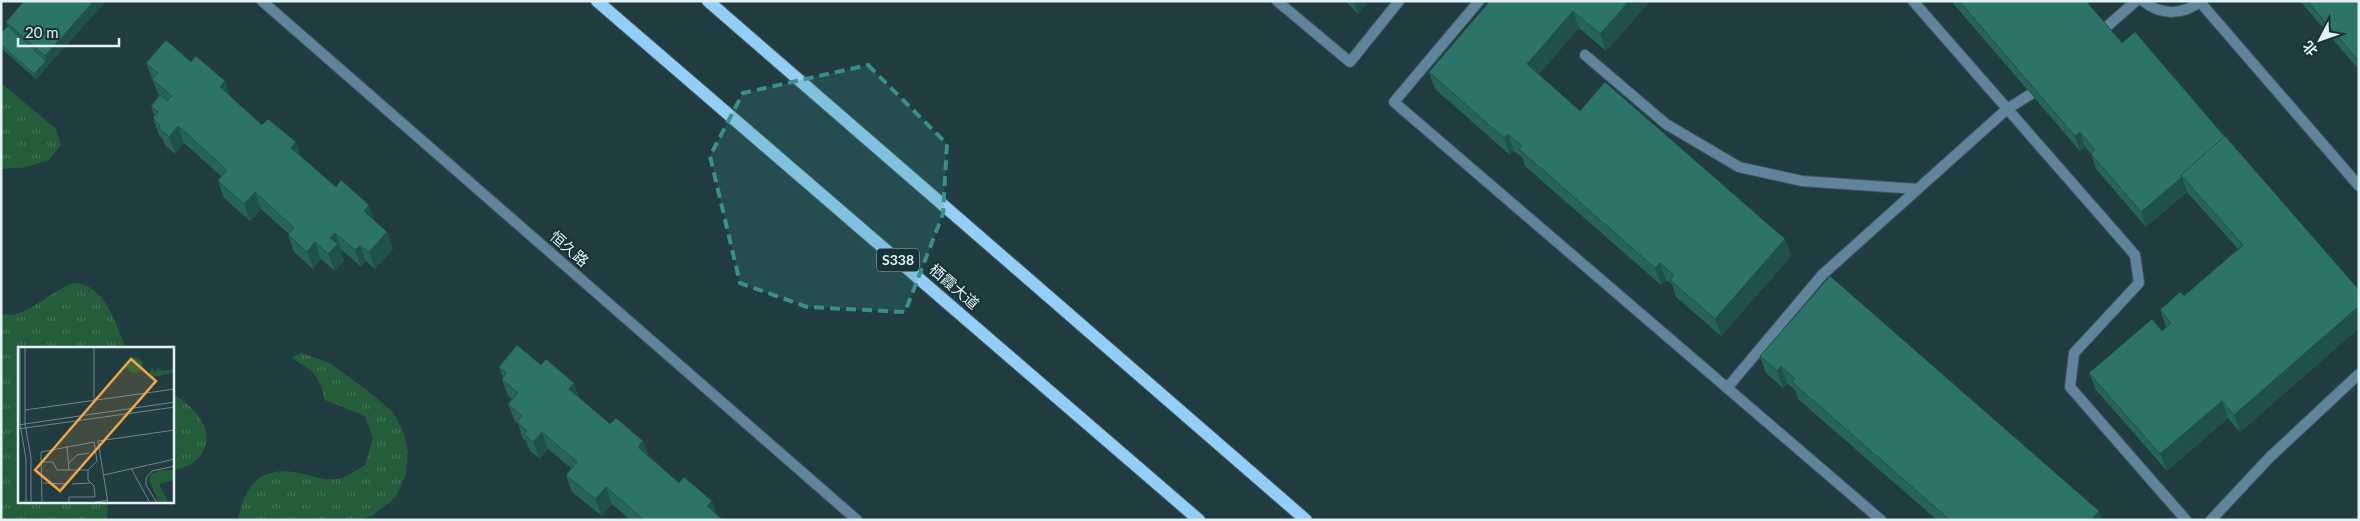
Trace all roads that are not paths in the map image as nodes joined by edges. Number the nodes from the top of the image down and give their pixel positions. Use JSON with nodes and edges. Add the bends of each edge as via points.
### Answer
{"nodes":[{"id":1,"x":262,"y":1,"type":"edge"},
{"id":2,"x":597,"y":1,"type":"edge"},
{"id":3,"x":708,"y":1,"type":"edge"},
{"id":4,"x":1277,"y":1,"type":"edge"},
{"id":5,"x":1399,"y":1,"type":"edge"},
{"id":6,"x":1479,"y":1,"type":"edge"},
{"id":7,"x":1913,"y":1,"type":"edge"},
{"id":8,"x":2136,"y":1,"type":"edge"},
{"id":9,"x":2143,"y":1,"type":"edge"},
{"id":10,"x":2201,"y":2,"type":"edge"},
{"id":11,"x":2103,"y":30,"type":"edge"},
{"id":12,"x":1585,"y":56,"type":"dead end"},
{"id":13,"x":2030,"y":94,"type":"edge"},
{"id":14,"x":2007,"y":109,"type":"junction"},
{"id":15,"x":2359,"y":186,"type":"edge"},
{"id":16,"x":1917,"y":189,"type":"junction"},
{"id":17,"x":2359,"y":374,"type":"edge"},
{"id":18,"x":1727,"y":388,"type":"junction"},
{"id":19,"x":857,"y":520,"type":"edge"},
{"id":20,"x":1199,"y":520,"type":"edge"},
{"id":21,"x":1306,"y":520,"type":"edge"},
{"id":22,"x":1881,"y":520,"type":"edge"},
{"id":23,"x":2186,"y":520,"type":"edge"},
{"id":24,"x":2211,"y":520,"type":"edge"}],
"edges":[{"from":1,"to":19,"type":"street","name":"恒久路"},
{"from":2,"to":20,"type":"main road","name":"栖霞大道","number":"S338"},
{"from":3,"to":21,"type":"main road"},
{"from":4,"to":5,"type":"street","via":[[1350,62]]},
{"from":6,"to":18,"type":"street","via":[[1394,102]]},
{"from":7,"to":14,"type":"street"},
{"from":8,"to":11,"type":"street"},
{"from":9,"to":10,"type":"street","via":[[2158,10],[2173,12],[2187,10]]},
{"from":10,"to":15,"type":"street"},
{"from":12,"to":16,"type":"street","via":[[1666,124],[1739,167],[1802,181]]},
{"from":13,"to":14,"type":"street"},
{"from":14,"to":16,"type":"street"},
{"from":14,"to":23,"type":"street","via":[[2134,255],[2140,283],[2074,353],[2070,387]]},
{"from":16,"to":18,"type":"street","via":[[1822,275]]},
{"from":17,"to":24,"type":"street","via":[[2270,457]]},
{"from":18,"to":22,"type":"street"}]}
